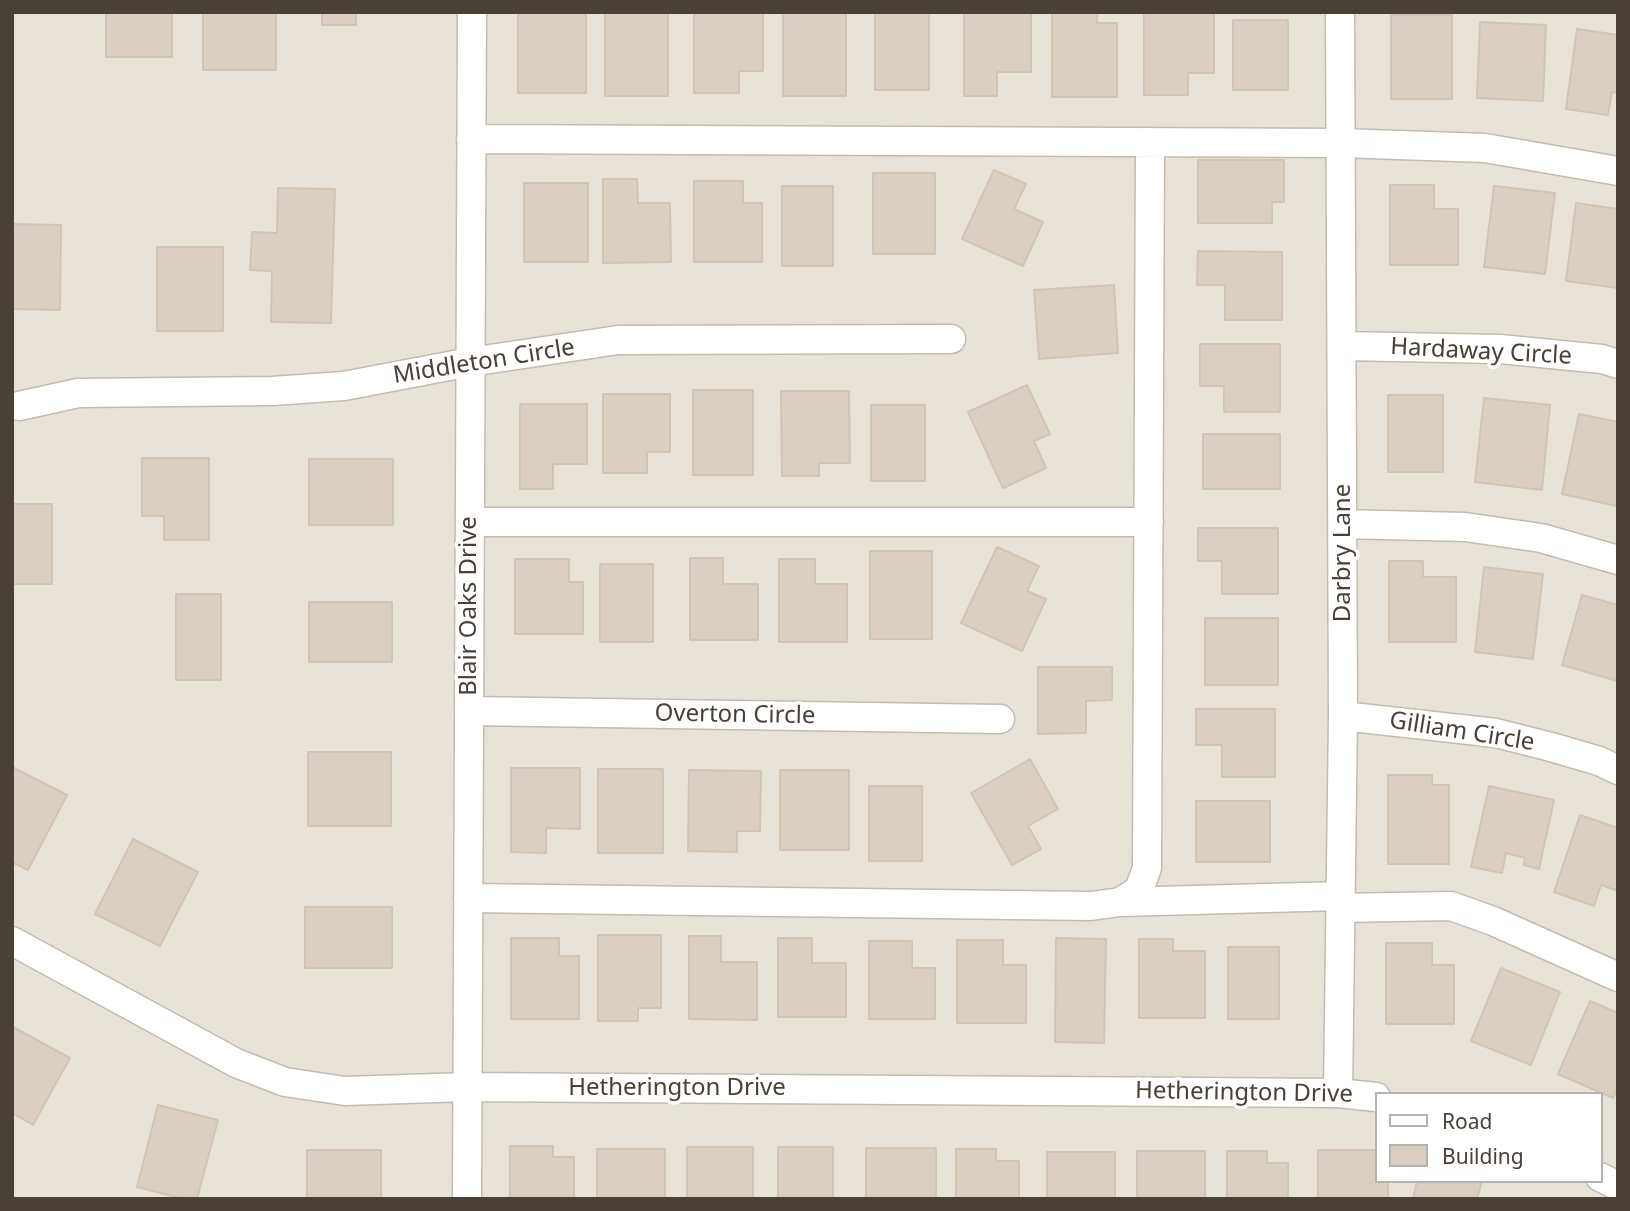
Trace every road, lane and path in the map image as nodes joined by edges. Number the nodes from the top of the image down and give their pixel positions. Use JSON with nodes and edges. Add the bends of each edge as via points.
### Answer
{"nodes":[{"id":1,"x":472,"y":12,"type":"edge"},
{"id":2,"x":1340,"y":12,"type":"edge"},
{"id":3,"x":471,"y":139,"type":"junction"},
{"id":4,"x":1150,"y":142,"type":"junction"},
{"id":5,"x":1342,"y":143,"type":"junction"},
{"id":6,"x":1618,"y":171,"type":"edge"},
{"id":7,"x":951,"y":339,"type":"dead end"},
{"id":8,"x":1343,"y":346,"type":"junction"},
{"id":9,"x":470,"y":362,"type":"junction"},
{"id":10,"x":1618,"y":364,"type":"edge"},
{"id":11,"x":19,"y":406,"type":"dead end"},
{"id":12,"x":470,"y":522,"type":"junction"},
{"id":13,"x":1149,"y":522,"type":"junction"},
{"id":14,"x":1343,"y":524,"type":"junction"},
{"id":15,"x":1618,"y":561,"type":"edge"},
{"id":16,"x":469,"y":711,"type":"junction"},
{"id":17,"x":1343,"y":716,"type":"junction"},
{"id":18,"x":1000,"y":719,"type":"dead end"},
{"id":19,"x":1618,"y":770,"type":"edge"},
{"id":20,"x":468,"y":898,"type":"junction"},
{"id":21,"x":1120,"y":902,"type":"junction"},
{"id":22,"x":1340,"y":902,"type":"junction"},
{"id":23,"x":12,"y":941,"type":"edge"},
{"id":24,"x":1618,"y":977,"type":"edge"},
{"id":25,"x":467,"y":1087,"type":"junction"},
{"id":26,"x":1338,"y":1093,"type":"junction"},
{"id":27,"x":1374,"y":1097,"type":"edge"},
{"id":28,"x":1602,"y":1178,"type":"edge"},
{"id":29,"x":1618,"y":1186,"type":"edge"},
{"id":30,"x":467,"y":1199,"type":"edge"}],
"edges":[{"from":1,"to":3,"type":"street","name":"Blair Oaks Drive"},
{"from":2,"to":5,"type":"street","name":"Darbry Lane"},
{"from":3,"to":4,"type":"street"},
{"from":3,"to":9,"type":"street","name":"Blair Oaks Drive"},
{"from":4,"to":5,"type":"street"},
{"from":4,"to":13,"type":"street"},
{"from":5,"to":6,"type":"street","via":[[1485,148]]},
{"from":5,"to":8,"type":"street","name":"Darbry Lane"},
{"from":7,"to":9,"type":"street","name":"Middleton Circle","via":[[618,341]]},
{"from":8,"to":10,"type":"street","name":"Hardaway Circle","via":[[1500,349]]},
{"from":8,"to":14,"type":"street","name":"Darbry Lane"},
{"from":9,"to":11,"type":"street","name":"Middleton Circle","via":[[344,386],[78,393]]},
{"from":9,"to":12,"type":"street","name":"Blair Oaks Drive"},
{"from":12,"to":13,"type":"street"},
{"from":12,"to":16,"type":"street","name":"Blair Oaks Drive"},
{"from":13,"to":21,"type":"street","via":[[1147,868],[1139,890]]},
{"from":14,"to":15,"type":"street","via":[[1465,527],[1541,538]]},
{"from":14,"to":17,"type":"street","name":"Darbry Lane"},
{"from":16,"to":18,"type":"street","name":"Overton Circle"},
{"from":16,"to":20,"type":"street","name":"Blair Oaks Drive"},
{"from":17,"to":19,"type":"street","name":"Gilliam Circle","via":[[1496,733]]},
{"from":17,"to":22,"type":"street","name":"Darbry Lane"},
{"from":20,"to":21,"type":"street","via":[[1091,906]]},
{"from":20,"to":25,"type":"street","name":"Blair Oaks Drive"},
{"from":21,"to":22,"type":"street"},
{"from":22,"to":24,"type":"street","via":[[1451,906]]},
{"from":22,"to":26,"type":"street","name":"Darbry Lane"},
{"from":23,"to":25,"type":"street","name":"Hetherington Drive","via":[[236,1063],[285,1082],[345,1091]]},
{"from":25,"to":26,"type":"street","name":"Hetherington Drive"},
{"from":25,"to":30,"type":"street","name":"Blair Oaks Drive"},
{"from":26,"to":27,"type":"street","name":"Hetherington Drive"},
{"from":28,"to":29,"type":"street"}]}
